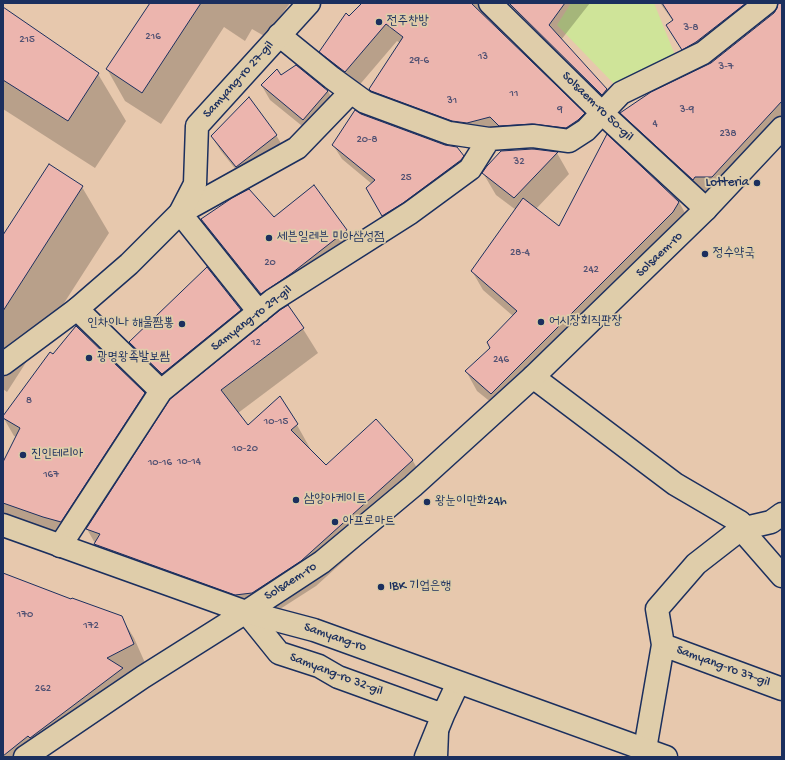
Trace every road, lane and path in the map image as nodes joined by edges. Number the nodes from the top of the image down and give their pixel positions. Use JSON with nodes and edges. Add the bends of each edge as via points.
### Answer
{"nodes":[{"id":1,"x":309,"y":3,"type":"edge"},
{"id":2,"x":490,"y":3,"type":"edge"},
{"id":3,"x":766,"y":3,"type":"edge"},
{"id":4,"x":279,"y":36,"type":"junction"},
{"id":5,"x":352,"y":92,"type":"junction"},
{"id":6,"x":602,"y":113,"type":"junction"},
{"id":7,"x":782,"y":128,"type":"edge"},
{"id":8,"x":489,"y":139,"type":"junction"},
{"id":9,"x":706,"y":209,"type":"junction"},
{"id":10,"x":180,"y":213,"type":"junction"},
{"id":11,"x":77,"y":309,"type":"junction"},
{"id":12,"x":259,"y":312,"type":"junction"},
{"id":13,"x":3,"y":364,"type":"edge"},
{"id":14,"x":533,"y":377,"type":"junction"},
{"id":15,"x":161,"y":391,"type":"junction"},
{"id":16,"x":782,"y":514,"type":"edge"},
{"id":17,"x":3,"y":525,"type":"edge"},
{"id":18,"x":741,"y":529,"type":"junction"},
{"id":19,"x":60,"y":546,"type":"junction"},
{"id":20,"x":782,"y":576,"type":"edge"},
{"id":21,"x":246,"y":612,"type":"junction"},
{"id":22,"x":663,"y":645,"type":"junction"},
{"id":23,"x":458,"y":683,"type":"junction"},
{"id":24,"x":782,"y":689,"type":"edge"},
{"id":25,"x":443,"y":715,"type":"junction"},
{"id":26,"x":645,"y":749,"type":"junction"},
{"id":27,"x":25,"y":757,"type":"edge"},
{"id":28,"x":426,"y":757,"type":"edge"},
{"id":29,"x":441,"y":757,"type":"edge"},
{"id":30,"x":666,"y":757,"type":"edge"}],
"edges":[{"from":1,"to":4,"type":"street","name":"Samyang-ro 27-gil"},
{"from":2,"to":6,"type":"street","name":"Solsaem-ro 50-gil"},
{"from":3,"to":6,"type":"street","via":[[703,53],[621,93]]},
{"from":4,"to":5,"type":"street"},
{"from":4,"to":10,"type":"street","name":"Samyang-ro 27-gil","via":[[197,126],[195,184]]},
{"from":5,"to":8,"type":"street","via":[[365,102],[449,133]]},
{"from":5,"to":10,"type":"street","name":"Samyang-ro 27-gil","via":[[297,148]]},
{"from":6,"to":8,"type":"street","via":[[586,130],[569,141],[533,136]]},
{"from":6,"to":9,"type":"street","name":"Solsaem-ro 50-gil"},
{"from":7,"to":9,"type":"street","name":"Solsaem-ro"},
{"from":8,"to":12,"type":"street","name":"Samyang-ro 29-gil","via":[[470,169],[410,213]]},
{"from":9,"to":14,"type":"street","name":"Solsaem-ro"},
{"from":10,"to":11,"type":"street","name":"Samyang-ro 27-gil","via":[[129,264]]},
{"from":10,"to":12,"type":"street"},
{"from":11,"to":13,"type":"street","name":"Samyang-ro 27-gil"},
{"from":11,"to":15,"type":"street"},
{"from":12,"to":15,"type":"street","name":"Samyang-ro 29-gil"},
{"from":14,"to":18,"type":"street","via":[[675,484],[740,522]]},
{"from":14,"to":21,"type":"street","name":"Solsaem-ro","via":[[413,486],[322,562]]},
{"from":15,"to":19,"type":"street","name":"Samyang-ro 29-gil"},
{"from":16,"to":18,"type":"street","via":[[771,522]]},
{"from":17,"to":19,"type":"street","name":"Samyang-ro"},
{"from":18,"to":20,"type":"street"},
{"from":18,"to":22,"type":"street","via":[[696,564],[657,609]]},
{"from":19,"to":21,"type":"street","name":"Samyang-ro"},
{"from":21,"to":23,"type":"street","name":"Samyang-ro","via":[[314,630]]},
{"from":21,"to":25,"type":"street","name":"Samyang-ro 32-gil","via":[[279,653]]},
{"from":21,"to":27,"type":"street","name":"Solsaem-ro","via":[[143,677]]},
{"from":22,"to":24,"type":"street","name":"Samyang-ro 37-gil"},
{"from":22,"to":26,"type":"street"},
{"from":23,"to":25,"type":"street"},
{"from":23,"to":26,"type":"street","name":"Samyang-ro"},
{"from":25,"to":28,"type":"street"},
{"from":25,"to":29,"type":"lane"},
{"from":26,"to":30,"type":"street","name":"Samyang-ro"}]}
